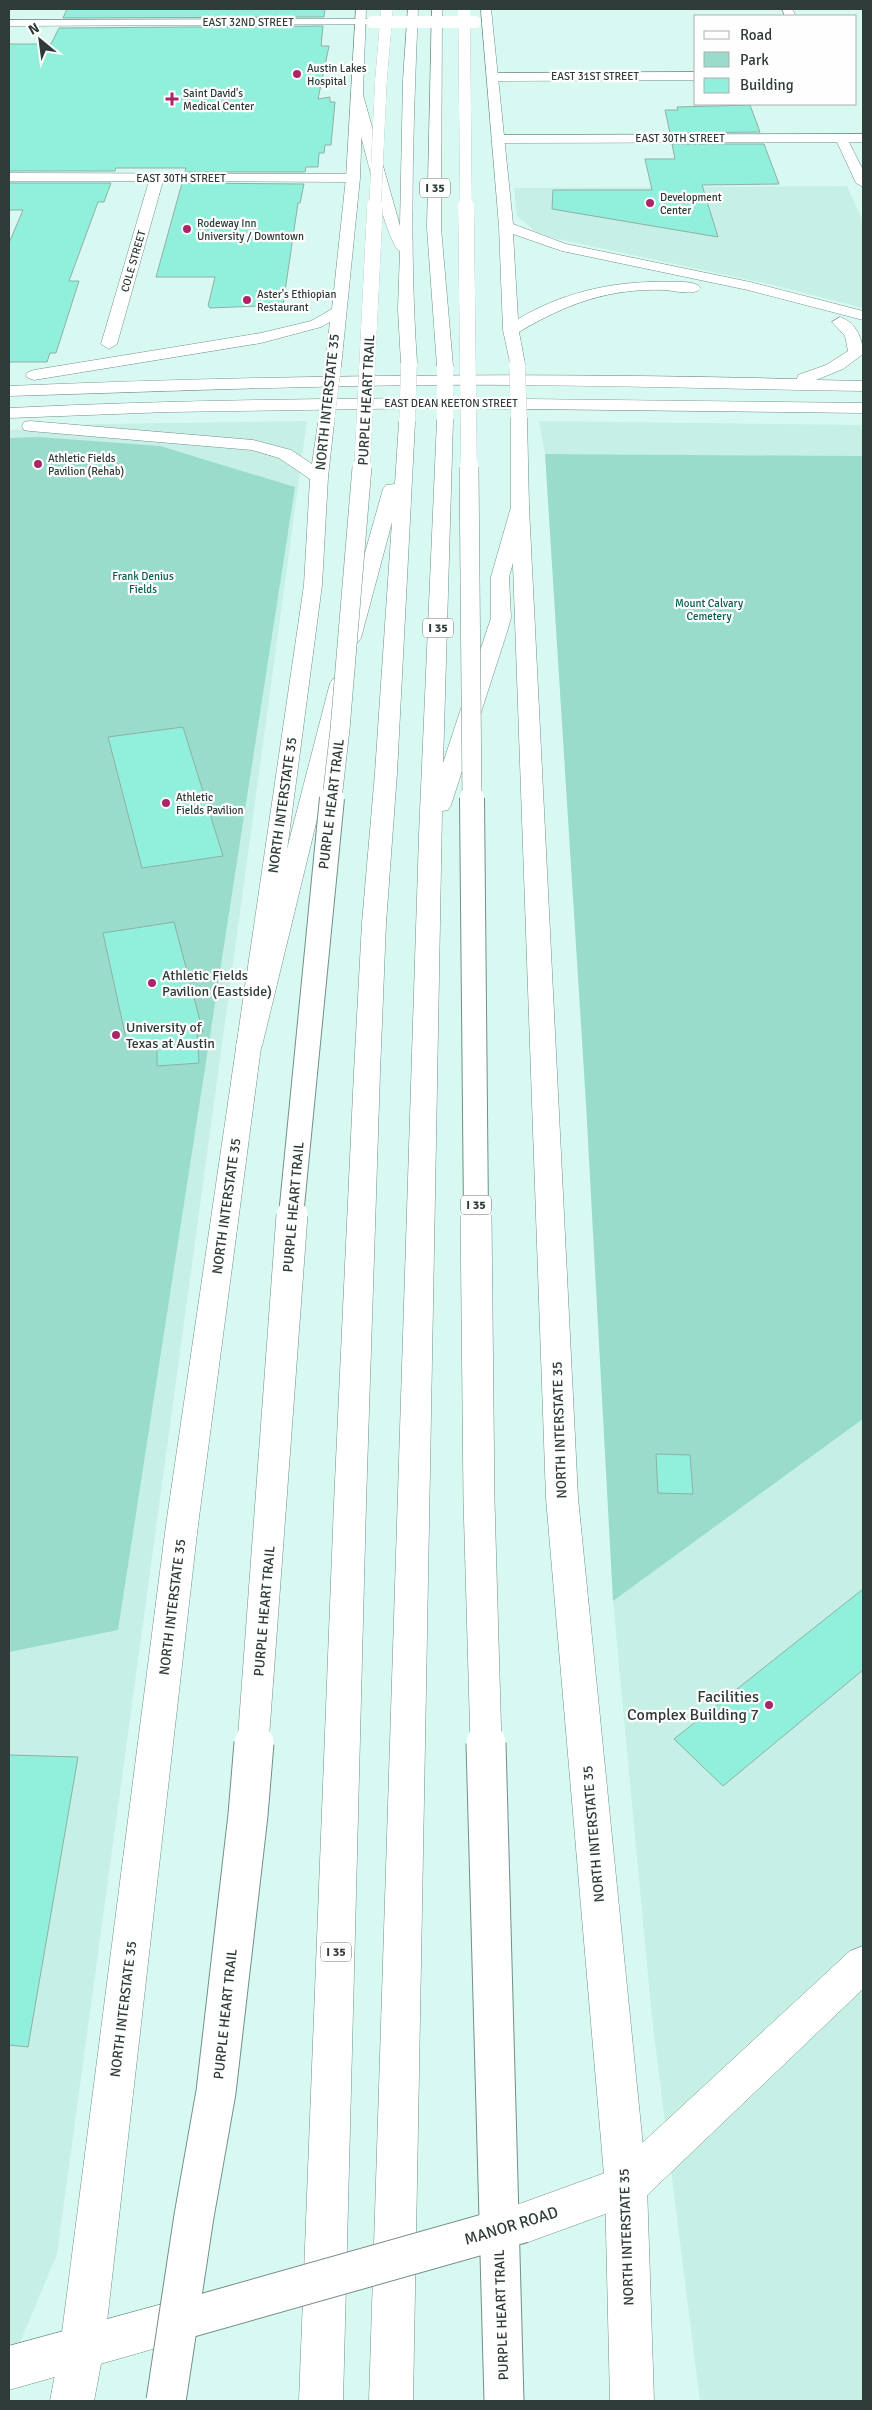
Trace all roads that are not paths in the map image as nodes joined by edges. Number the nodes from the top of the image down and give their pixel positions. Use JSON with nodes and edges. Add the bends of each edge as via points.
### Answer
{"nodes":[{"id":1,"x":361,"y":9,"type":"edge"},
{"id":2,"x":412,"y":9,"type":"edge"},
{"id":3,"x":437,"y":9,"type":"edge"},
{"id":4,"x":486,"y":9,"type":"edge"},
{"id":5,"x":373,"y":17,"type":"edge"},
{"id":6,"x":475,"y":18,"type":"edge"},
{"id":7,"x":12,"y":19,"type":"edge"},
{"id":8,"x":694,"y":76,"type":"edge"},
{"id":9,"x":493,"y":77,"type":"junction"},
{"id":10,"x":357,"y":95,"type":"junction"},
{"id":11,"x":497,"y":138,"type":"junction"},
{"id":12,"x":841,"y":138,"type":"junction"},
{"id":13,"x":863,"y":138,"type":"edge"},
{"id":14,"x":9,"y":178,"type":"edge"},
{"id":15,"x":157,"y":178,"type":"junction"},
{"id":16,"x":353,"y":178,"type":"junction"},
{"id":17,"x":863,"y":183,"type":"edge"},
{"id":18,"x":506,"y":226,"type":"junction"},
{"id":19,"x":408,"y":265,"type":"junction"},
{"id":20,"x":337,"y":312,"type":"junction"},
{"id":21,"x":863,"y":316,"type":"edge"},
{"id":22,"x":840,"y":322,"type":"junction"},
{"id":23,"x":512,"y":330,"type":"junction"},
{"id":24,"x":863,"y":330,"type":"edge"},
{"id":25,"x":109,"y":344,"type":"dead end"},
{"id":26,"x":9,"y":379,"type":"edge"},
{"id":27,"x":770,"y":383,"type":"junction"},
{"id":28,"x":863,"y":386,"type":"edge"},
{"id":29,"x":9,"y":391,"type":"edge"},
{"id":30,"x":863,"y":408,"type":"edge"},
{"id":31,"x":9,"y":413,"type":"edge"},
{"id":32,"x":9,"y":424,"type":"edge"},
{"id":33,"x":404,"y":450,"type":"junction"},
{"id":34,"x":319,"y":477,"type":"junction"},
{"id":35,"x":520,"y":506,"type":"junction"},
{"id":36,"x":430,"y":835,"type":"junction"},
{"id":37,"x":248,"y":1046,"type":"junction"},
{"id":38,"x":863,"y":1964,"type":"edge"},
{"id":39,"x":626,"y":2186,"type":"junction"},
{"id":40,"x":82,"y":2348,"type":"junction"},
{"id":41,"x":9,"y":2368,"type":"edge"},
{"id":42,"x":72,"y":2401,"type":"edge"},
{"id":43,"x":166,"y":2401,"type":"edge"},
{"id":44,"x":321,"y":2401,"type":"edge"},
{"id":45,"x":391,"y":2401,"type":"edge"},
{"id":46,"x":504,"y":2401,"type":"edge"},
{"id":47,"x":632,"y":2401,"type":"edge"}],
"edges":[{"from":1,"to":5,"type":"main road","name":"NORTH INTERSTATE 35"},
{"from":2,"to":19,"type":"main road","number":"I 35"},
{"from":3,"to":36,"type":"main road","number":"I 35","bridge":true,"via":[[434,228],[446,420]]},
{"from":4,"to":6,"type":"main road","name":"NORTH INTERSTATE 35"},
{"from":5,"to":6,"type":"main road","name":"EAST 32ND STREET","bridge":true},
{"from":5,"to":7,"type":"main road","name":"EAST 32ND STREET"},
{"from":5,"to":10,"type":"main road","name":"NORTH INTERSTATE 35"},
{"from":5,"to":43,"type":"main road","name":"PURPLE HEART TRAIL","bridge":true,"via":[[380,99],[364,447],[340,729],[324,863],[288,1254],[248,1815],[216,2092]]},
{"from":6,"to":9,"type":"main road","name":"NORTH INTERSTATE 35"},
{"from":6,"to":46,"type":"main road","name":"PURPLE HEART TRAIL","number":"I 35","bridge":true,"via":[[479,1501]]},
{"from":8,"to":9,"type":"main road","name":"EAST 31ST STREET"},
{"from":9,"to":11,"type":"main road","name":"NORTH INTERSTATE 35"},
{"from":10,"to":16,"type":"main road","name":"NORTH INTERSTATE 35"},
{"from":10,"to":19,"type":"main road","via":[[390,217]]},
{"from":11,"to":12,"type":"main road","name":"EAST 30TH STREET"},
{"from":11,"to":18,"type":"main road","name":"NORTH INTERSTATE 35"},
{"from":12,"to":13,"type":"main road","name":"EAST 30TH STREET"},
{"from":12,"to":17,"type":"main road"},
{"from":14,"to":15,"type":"main road","name":"EAST 30TH STREET"},
{"from":15,"to":16,"type":"main road","name":"EAST 30TH STREET"},
{"from":15,"to":25,"type":"main road","name":"COLE STREET"},
{"from":16,"to":20,"type":"main road","name":"NORTH INTERSTATE 35"},
{"from":18,"to":21,"type":"main road","via":[[562,247],[750,286]]},
{"from":18,"to":23,"type":"main road","name":"NORTH INTERSTATE 35"},
{"from":19,"to":33,"type":"main road","number":"I 35","bridge":true,"via":[[409,363]]},
{"from":20,"to":26,"type":"main road","via":[[316,324],[261,338]]},
{"from":20,"to":34,"type":"main road","name":"NORTH INTERSTATE 35","bridge":true},
{"from":22,"to":23,"type":"main road","via":[[745,295],[658,286],[607,291],[562,303]]},
{"from":22,"to":24,"type":"main road"},
{"from":22,"to":27,"type":"main road","via":[[853,334],[857,342],[856,353],[825,373]]},
{"from":23,"to":35,"type":"main road","name":"NORTH INTERSTATE 35","bridge":true,"via":[[517,364]]},
{"from":27,"to":28,"type":"main road","name":"EAST DEAN KEETON STREET"},
{"from":27,"to":29,"type":"main road","name":"EAST DEAN KEETON STREET","via":[[254,383]]},
{"from":30,"to":31,"type":"main road","name":"EAST DEAN KEETON STREET","via":[[649,403],[257,404]]},
{"from":32,"to":34,"type":"main road","via":[[252,445],[285,454]]},
{"from":33,"to":37,"type":"main road","via":[[374,548]]},
{"from":33,"to":44,"type":"main road","number":"I 35","via":[[367,1072]]},
{"from":34,"to":37,"type":"main road","name":"NORTH INTERSTATE 35","via":[[313,585]]},
{"from":35,"to":36,"type":"main road","via":[[500,578],[501,618]]},
{"from":35,"to":39,"type":"main road","name":"NORTH INTERSTATE 35","via":[[562,1498]]},
{"from":36,"to":45,"type":"main road","number":"I 35"},
{"from":37,"to":40,"type":"main road","name":"NORTH INTERSTATE 35","via":[[182,1525]]},
{"from":38,"to":39,"type":"main road","name":"MANOR ROAD"},
{"from":39,"to":40,"type":"main road","name":"MANOR ROAD","bridge":true,"via":[[522,2223]]},
{"from":39,"to":47,"type":"main road","name":"NORTH INTERSTATE 35"},
{"from":40,"to":41,"type":"main road","name":"MANOR ROAD"},
{"from":40,"to":42,"type":"main road","name":"NORTH INTERSTATE 35"}]}
